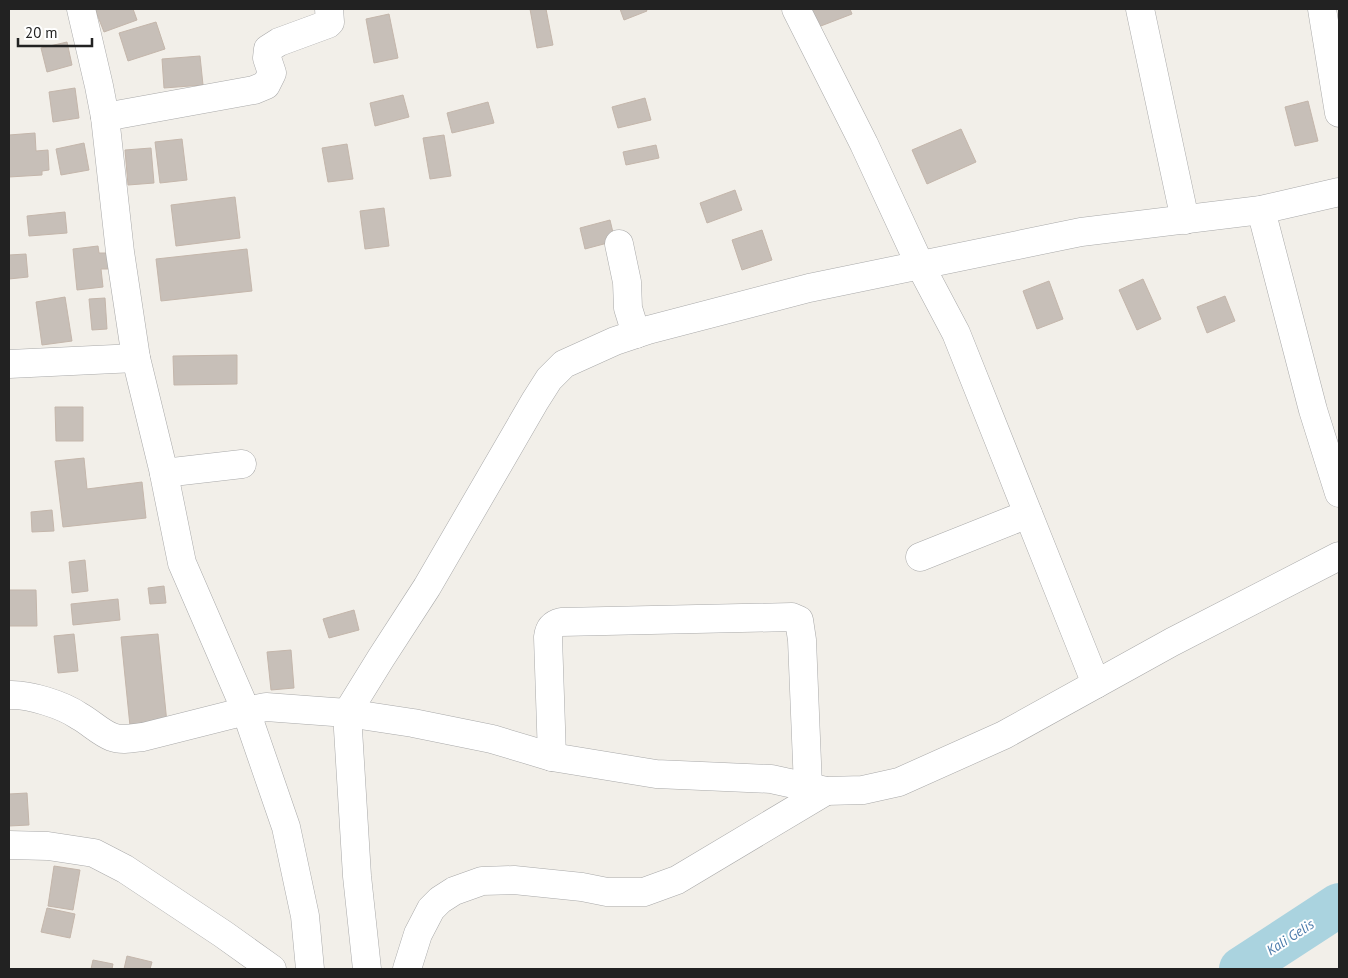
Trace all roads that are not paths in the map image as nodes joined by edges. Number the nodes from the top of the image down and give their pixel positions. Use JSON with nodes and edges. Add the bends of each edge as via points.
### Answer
{"nodes":[{"id":1,"x":81,"y":9,"type":"edge"},
{"id":2,"x":329,"y":9,"type":"edge"},
{"id":3,"x":796,"y":9,"type":"edge"},
{"id":4,"x":1140,"y":9,"type":"edge"},
{"id":5,"x":1322,"y":9,"type":"edge"},
{"id":6,"x":1338,"y":105,"type":"edge"},
{"id":7,"x":105,"y":117,"type":"junction"},
{"id":8,"x":1339,"y":192,"type":"edge"},
{"id":9,"x":1261,"y":210,"type":"junction"},
{"id":10,"x":1185,"y":220,"type":"junction"},
{"id":11,"x":619,"y":244,"type":"dead end"},
{"id":12,"x":920,"y":265,"type":"junction"},
{"id":13,"x":632,"y":322,"type":"junction"},
{"id":14,"x":136,"y":358,"type":"junction"},
{"id":15,"x":9,"y":364,"type":"edge"},
{"id":16,"x":242,"y":464,"type":"dead end"},
{"id":17,"x":164,"y":473,"type":"junction"},
{"id":18,"x":1339,"y":493,"type":"edge"},
{"id":19,"x":1028,"y":514,"type":"junction"},
{"id":20,"x":1339,"y":556,"type":"edge"},
{"id":21,"x":920,"y":558,"type":"dead end"},
{"id":22,"x":1096,"y":684,"type":"junction"},
{"id":23,"x":9,"y":695,"type":"edge"},
{"id":24,"x":246,"y":712,"type":"junction"},
{"id":25,"x":347,"y":713,"type":"junction"},
{"id":26,"x":552,"y":757,"type":"junction"},
{"id":27,"x":817,"y":789,"type":"junction"},
{"id":28,"x":9,"y":845,"type":"edge"},
{"id":29,"x":272,"y":969,"type":"edge"},
{"id":30,"x":310,"y":969,"type":"edge"},
{"id":31,"x":367,"y":969,"type":"edge"},
{"id":32,"x":407,"y":969,"type":"edge"}],
"edges":[{"from":1,"to":7,"type":"street"},
{"from":2,"to":7,"type":"street","via":[[328,24],[268,49],[272,73],[266,85],[254,90]]},
{"from":3,"to":12,"type":"street"},
{"from":4,"to":10,"type":"street"},
{"from":5,"to":6,"type":"street"},
{"from":7,"to":14,"type":"street"},
{"from":8,"to":9,"type":"street"},
{"from":9,"to":10,"type":"street"},
{"from":9,"to":18,"type":"street","via":[[1313,410]]},
{"from":10,"to":12,"type":"street","via":[[1081,232]]},
{"from":11,"to":13,"type":"street"},
{"from":12,"to":13,"type":"street"},
{"from":12,"to":19,"type":"street","via":[[956,333]]},
{"from":13,"to":25,"type":"street","via":[[615,341],[564,364],[549,379],[427,587]]},
{"from":14,"to":15,"type":"street"},
{"from":14,"to":17,"type":"street"},
{"from":16,"to":17,"type":"street"},
{"from":17,"to":24,"type":"street","via":[[182,563]]},
{"from":19,"to":21,"type":"street"},
{"from":19,"to":22,"type":"street"},
{"from":20,"to":22,"type":"street"},
{"from":22,"to":27,"type":"street","via":[[1004,735],[899,782],[863,790]]},
{"from":23,"to":24,"type":"street","via":[[52,703],[77,714],[112,737],[128,739]]},
{"from":24,"to":25,"type":"street","via":[[266,708]]},
{"from":24,"to":30,"type":"street","via":[[286,827],[305,916]]},
{"from":25,"to":26,"type":"street","via":[[492,739]]},
{"from":25,"to":31,"type":"street","via":[[357,876]]},
{"from":26,"to":27,"type":"street","via":[[656,774],[771,779]]},
{"from":26,"to":27,"type":"street","via":[[548,637],[553,625],[561,622],[792,617],[799,620],[802,640]]},
{"from":27,"to":32,"type":"street","via":[[677,880],[644,892],[607,892],[514,880],[482,881],[454,891],[431,909],[418,934]]},
{"from":28,"to":29,"type":"street","via":[[48,846],[94,854],[134,875]]}]}
